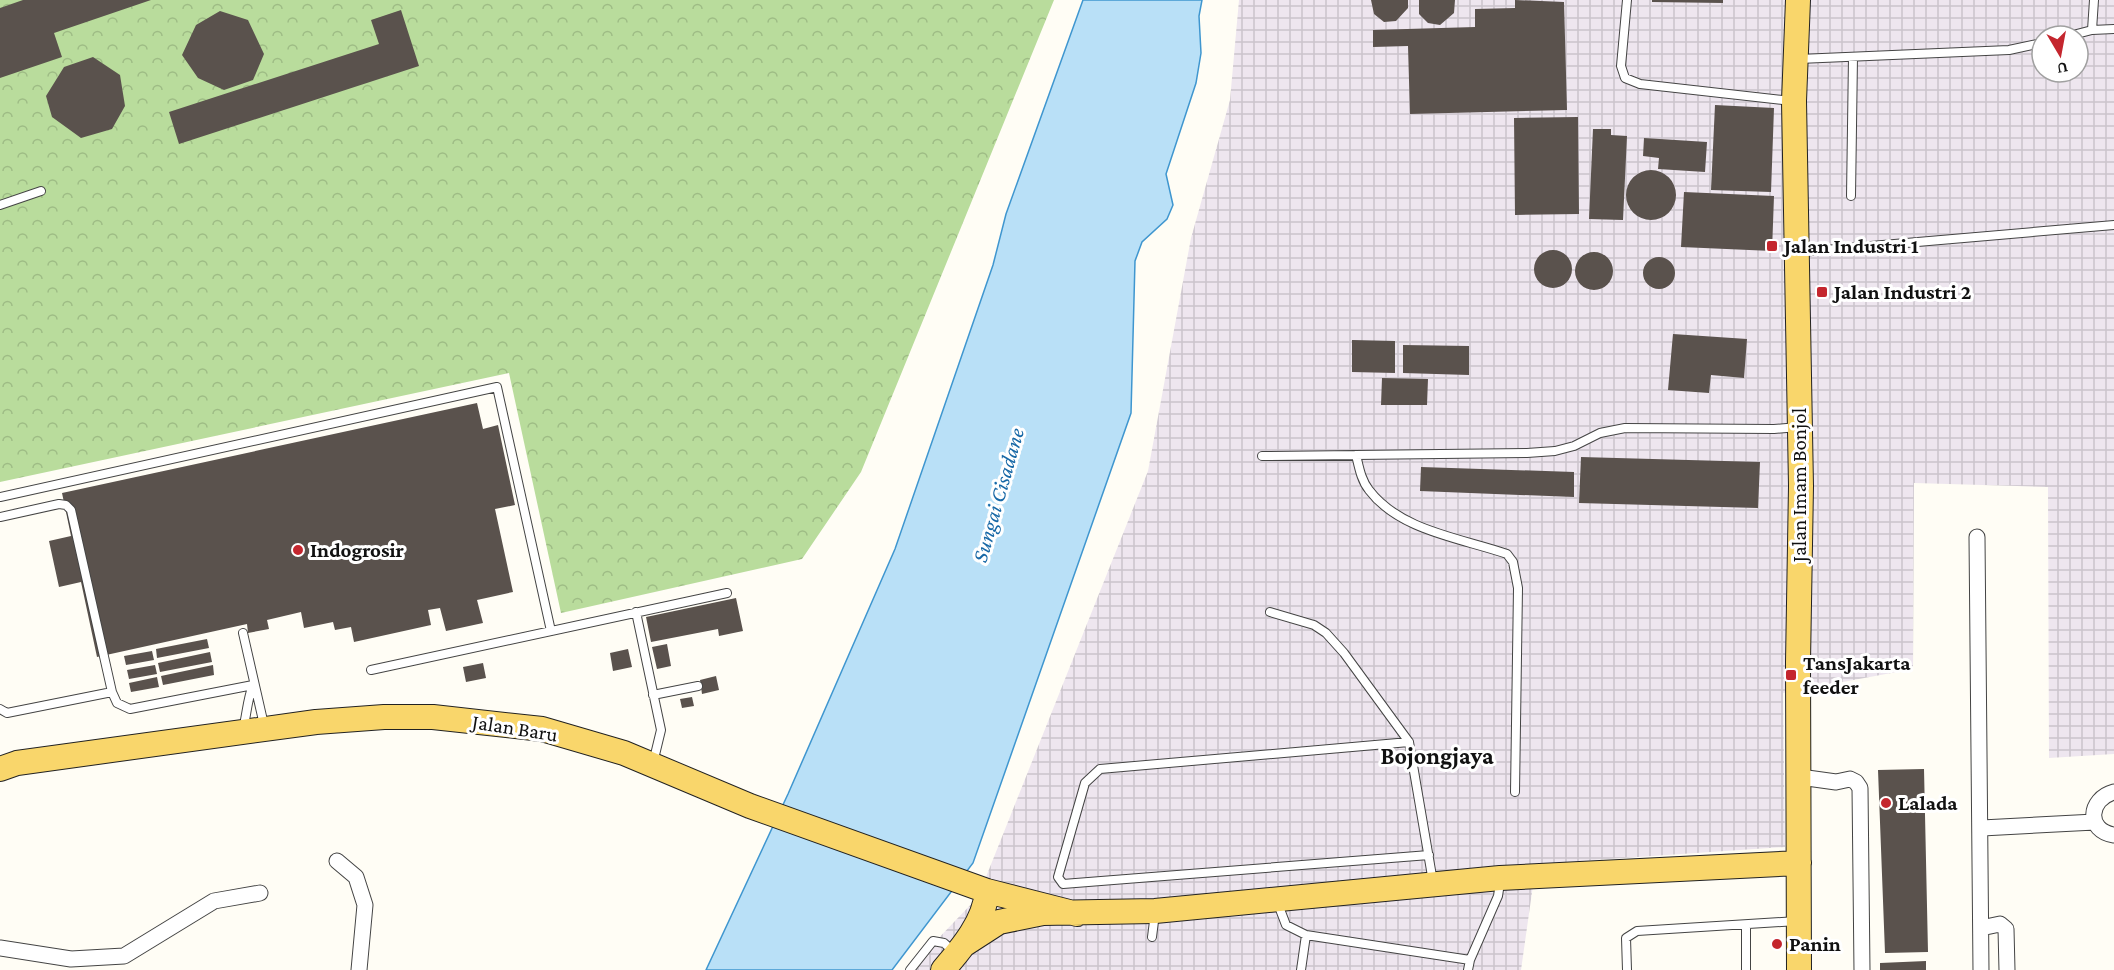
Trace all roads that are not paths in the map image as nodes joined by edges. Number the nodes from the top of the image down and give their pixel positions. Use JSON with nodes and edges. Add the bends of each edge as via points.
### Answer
{"nodes":[{"id":1,"x":1627,"y":0,"type":"edge"},
{"id":2,"x":1798,"y":0,"type":"edge"},
{"id":3,"x":2094,"y":0,"type":"edge"},
{"id":4,"x":2114,"y":29,"type":"edge"},
{"id":5,"x":2092,"y":30,"type":"joint"},
{"id":6,"x":2030,"y":46,"type":"edge"},
{"id":7,"x":1852,"y":57,"type":"junction"},
{"id":8,"x":1795,"y":58,"type":"junction"},
{"id":9,"x":1794,"y":101,"type":"junction"},
{"id":10,"x":41,"y":191,"type":"dead end"},
{"id":11,"x":1851,"y":196,"type":"dead end"},
{"id":12,"x":0,"y":205,"type":"edge"},
{"id":13,"x":2114,"y":225,"type":"edge"},
{"id":14,"x":1796,"y":253,"type":"junction"},
{"id":15,"x":1800,"y":427,"type":"junction"},
{"id":16,"x":1356,"y":455,"type":"junction"},
{"id":17,"x":1262,"y":456,"type":"dead end"},
{"id":18,"x":0,"y":497,"type":"edge"},
{"id":19,"x":0,"y":517,"type":"edge"},
{"id":20,"x":1977,"y":537,"type":"dead end"},
{"id":21,"x":726,"y":593,"type":"dead end"},
{"id":22,"x":636,"y":612,"type":"junction"},
{"id":23,"x":1270,"y":612,"type":"dead end"},
{"id":24,"x":550,"y":631,"type":"junction"},
{"id":25,"x":243,"y":633,"type":"dead end"},
{"id":26,"x":371,"y":670,"type":"dead end"},
{"id":27,"x":253,"y":685,"type":"junction"},
{"id":28,"x":698,"y":687,"type":"dead end"},
{"id":29,"x":112,"y":692,"type":"junction"},
{"id":30,"x":653,"y":695,"type":"junction"},
{"id":31,"x":0,"y":708,"type":"edge"},
{"id":32,"x":254,"y":730,"type":"junction"},
{"id":33,"x":1409,"y":742,"type":"junction"},
{"id":34,"x":6,"y":764,"type":"edge"},
{"id":35,"x":652,"y":764,"type":"junction"},
{"id":36,"x":1800,"y":777,"type":"junction"},
{"id":37,"x":1515,"y":792,"type":"dead end"},
{"id":38,"x":2114,"y":792,"type":"edge"},
{"id":39,"x":2095,"y":822,"type":"junction"},
{"id":40,"x":1982,"y":828,"type":"junction"},
{"id":41,"x":2114,"y":835,"type":"edge"},
{"id":42,"x":1429,"y":855,"type":"junction"},
{"id":43,"x":337,"y":861,"type":"dead end"},
{"id":44,"x":1799,"y":862,"type":"junction"},
{"id":45,"x":1500,"y":878,"type":"junction"},
{"id":46,"x":1433,"y":884,"type":"junction"},
{"id":47,"x":983,"y":889,"type":"junction"},
{"id":48,"x":260,"y":893,"type":"dead end"},
{"id":49,"x":1276,"y":900,"type":"junction"},
{"id":50,"x":1155,"y":911,"type":"junction"},
{"id":51,"x":1077,"y":914,"type":"junction"},
{"id":52,"x":1799,"y":921,"type":"junction"},
{"id":53,"x":1746,"y":925,"type":"junction"},
{"id":54,"x":1981,"y":928,"type":"junction"},
{"id":55,"x":1306,"y":934,"type":"junction"},
{"id":56,"x":1152,"y":937,"type":"dead end"},
{"id":57,"x":0,"y":948,"type":"edge"},
{"id":58,"x":955,"y":956,"type":"edge"},
{"id":59,"x":1470,"y":960,"type":"junction"},
{"id":60,"x":359,"y":970,"type":"edge"},
{"id":61,"x":910,"y":970,"type":"edge"},
{"id":62,"x":1301,"y":970,"type":"edge"},
{"id":63,"x":1468,"y":970,"type":"edge"},
{"id":64,"x":1628,"y":970,"type":"edge"},
{"id":65,"x":1746,"y":970,"type":"edge"},
{"id":66,"x":1799,"y":970,"type":"edge"},
{"id":67,"x":1862,"y":970,"type":"edge"},
{"id":68,"x":1981,"y":970,"type":"edge"},
{"id":69,"x":2007,"y":970,"type":"edge"}],
"edges":[{"from":1,"to":9,"type":"lane","via":[[1621,66],[1625,78],[1640,84]]},
{"from":2,"to":8,"type":"main road","name":"Jalan Imam Bonjol"},
{"from":3,"to":5,"type":"lane"},
{"from":4,"to":5,"type":"lane"},
{"from":6,"to":7,"type":"lane","via":[[2009,50]]},
{"from":7,"to":8,"type":"lane","via":[[1808,61]]},
{"from":7,"to":11,"type":"lane"},
{"from":8,"to":9,"type":"main road","name":"Jalan Imam Bonjol"},
{"from":9,"to":14,"type":"main road","name":"Jalan Imam Bonjol"},
{"from":10,"to":12,"type":"lane"},
{"from":13,"to":14,"type":"lane"},
{"from":14,"to":15,"type":"main road","name":"Jalan Imam Bonjol"},
{"from":15,"to":16,"type":"lane","via":[[1625,428],[1600,433],[1555,451]]},
{"from":15,"to":36,"type":"main road","name":"Jalan Imam Bonjol"},
{"from":16,"to":17,"type":"lane"},
{"from":16,"to":37,"type":"lane","via":[[1369,489],[1392,512],[1406,521],[1507,554],[1513,562],[1518,588]]},
{"from":18,"to":24,"type":"lane","via":[[497,387]]},
{"from":19,"to":29,"type":"lane","via":[[59,504],[71,510]]},
{"from":20,"to":40,"type":"street"},
{"from":21,"to":22,"type":"lane"},
{"from":22,"to":24,"type":"lane"},
{"from":22,"to":30,"type":"lane"},
{"from":23,"to":33,"type":"lane","via":[[1314,625],[1326,633]]},
{"from":24,"to":26,"type":"lane"},
{"from":25,"to":27,"type":"lane"},
{"from":27,"to":29,"type":"lane","via":[[130,709],[117,703]]},
{"from":27,"to":32,"type":"lane"},
{"from":27,"to":32,"type":"lane","via":[[247,702]]},
{"from":28,"to":30,"type":"lane"},
{"from":29,"to":31,"type":"lane","via":[[7,713]]},
{"from":30,"to":35,"type":"lane","via":[[661,730]]},
{"from":32,"to":34,"type":"main road","name":"Jalan Baru"},
{"from":32,"to":35,"type":"main road","name":"Jalan Baru","via":[[384,717],[475,721],[542,729]]},
{"from":33,"to":42,"type":"lane"},
{"from":33,"to":42,"type":"lane","via":[[1100,769],[1086,783],[1058,877],[1063,884]]},
{"from":35,"to":47,"type":"main road","name":"Jalan Baru","via":[[750,806]]},
{"from":36,"to":44,"type":"main road","name":"Jalan Imam Bonjol"},
{"from":36,"to":67,"type":"street","via":[[1850,780],[1860,788]]},
{"from":38,"to":39,"type":"street","via":[[2104,794],[2097,802]]},
{"from":39,"to":40,"type":"street"},
{"from":39,"to":41,"type":"street"},
{"from":40,"to":54,"type":"street"},
{"from":42,"to":46,"type":"lane"},
{"from":43,"to":60,"type":"street","via":[[356,877],[365,905]]},
{"from":44,"to":45,"type":"main road"},
{"from":44,"to":52,"type":"main road","name":"Jalan Imam Bonjol"},
{"from":45,"to":46,"type":"main road"},
{"from":45,"to":59,"type":"lane","via":[[1498,896]]},
{"from":46,"to":49,"type":"main road"},
{"from":47,"to":51,"type":"main road","name":"Jalan Baru"},
{"from":47,"to":58,"type":"main road","via":[[984,911]]},
{"from":48,"to":57,"type":"street","via":[[214,901],[124,956],[71,959]]},
{"from":49,"to":50,"type":"main road"},
{"from":49,"to":55,"type":"lane","via":[[1286,925]]},
{"from":50,"to":51,"type":"main road"},
{"from":50,"to":56,"type":"lane"},
{"from":51,"to":58,"type":"main road","via":[[1043,913],[1008,919]]},
{"from":52,"to":53,"type":"lane"},
{"from":52,"to":66,"type":"main road","name":"Jalan Imam Bonjol"},
{"from":53,"to":64,"type":"lane","via":[[1631,933],[1626,938]]},
{"from":53,"to":65,"type":"lane"},
{"from":54,"to":68,"type":"street"},
{"from":54,"to":69,"type":"street","via":[[2000,924],[2006,929]]},
{"from":55,"to":59,"type":"lane"},
{"from":55,"to":62,"type":"lane"},
{"from":58,"to":61,"type":"lane","via":[[944,944],[933,942]]},
{"from":59,"to":63,"type":"lane"}]}
